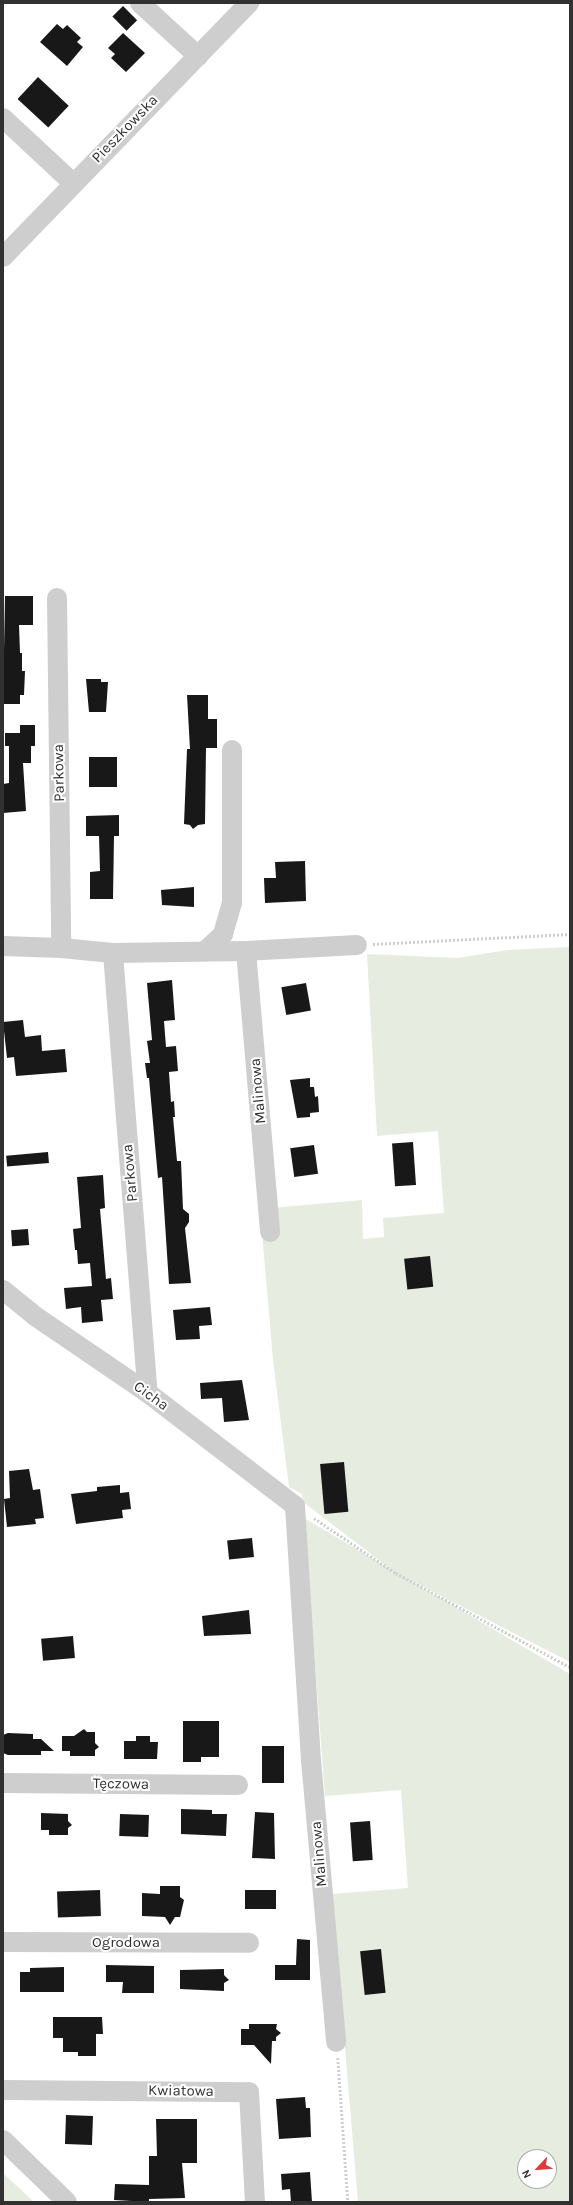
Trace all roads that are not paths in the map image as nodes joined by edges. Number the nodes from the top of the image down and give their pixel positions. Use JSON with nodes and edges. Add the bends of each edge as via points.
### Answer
{"nodes":[{"id":1,"x":140,"y":3,"type":"edge"},
{"id":2,"x":249,"y":3,"type":"edge"},
{"id":3,"x":198,"y":56,"type":"junction"},
{"id":4,"x":3,"y":118,"type":"edge"},
{"id":5,"x":73,"y":183,"type":"junction"},
{"id":6,"x":3,"y":257,"type":"edge"},
{"id":7,"x":57,"y":598,"type":"dead end"},
{"id":8,"x":232,"y":750,"type":"dead end"},
{"id":9,"x":357,"y":945,"type":"road end"},
{"id":10,"x":3,"y":946,"type":"edge"},
{"id":11,"x":61,"y":948,"type":"junction"},
{"id":12,"x":204,"y":951,"type":"junction"},
{"id":13,"x":246,"y":951,"type":"junction"},
{"id":14,"x":113,"y":953,"type":"junction"},
{"id":15,"x":270,"y":1232,"type":"dead end"},
{"id":16,"x":3,"y":1290,"type":"edge"},
{"id":17,"x":148,"y":1393,"type":"junction"},
{"id":18,"x":295,"y":1506,"type":"joint"},
{"id":19,"x":3,"y":1783,"type":"edge"},
{"id":20,"x":238,"y":1785,"type":"dead end"},
{"id":21,"x":3,"y":1942,"type":"edge"},
{"id":22,"x":249,"y":1944,"type":"dead end"},
{"id":23,"x":336,"y":2042,"type":"road end"},
{"id":24,"x":3,"y":2090,"type":"edge"},
{"id":25,"x":3,"y":2140,"type":"edge"},
{"id":26,"x":67,"y":2202,"type":"edge"},
{"id":27,"x":255,"y":2202,"type":"edge"}],
"edges":[{"from":1,"to":3,"type":"street"},
{"from":2,"to":3,"type":"street","name":"Pieszkowska"},
{"from":3,"to":5,"type":"street","name":"Pieszkowska"},
{"from":4,"to":5,"type":"street"},
{"from":5,"to":6,"type":"street","name":"Pieszkowska"},
{"from":7,"to":11,"type":"street","name":"Parkowa"},
{"from":8,"to":12,"type":"street","via":[[232,903],[223,934]]},
{"from":9,"to":13,"type":"street"},
{"from":10,"to":11,"type":"street"},
{"from":11,"to":14,"type":"street"},
{"from":12,"to":13,"type":"street"},
{"from":12,"to":14,"type":"street"},
{"from":13,"to":15,"type":"street","name":"Malinowa"},
{"from":14,"to":17,"type":"street","name":"Parkowa"},
{"from":16,"to":17,"type":"street","name":"Cicha","via":[[35,1316]]},
{"from":17,"to":18,"type":"street","name":"Cicha"},
{"from":18,"to":23,"type":"street","name":"Malinowa","via":[[311,1760]]},
{"from":19,"to":20,"type":"street","name":"Tęczowa"},
{"from":21,"to":22,"type":"street","name":"Ogrodowa"},
{"from":24,"to":27,"type":"street","name":"Kwiatowa","via":[[249,2092]]},
{"from":25,"to":26,"type":"street"}]}
